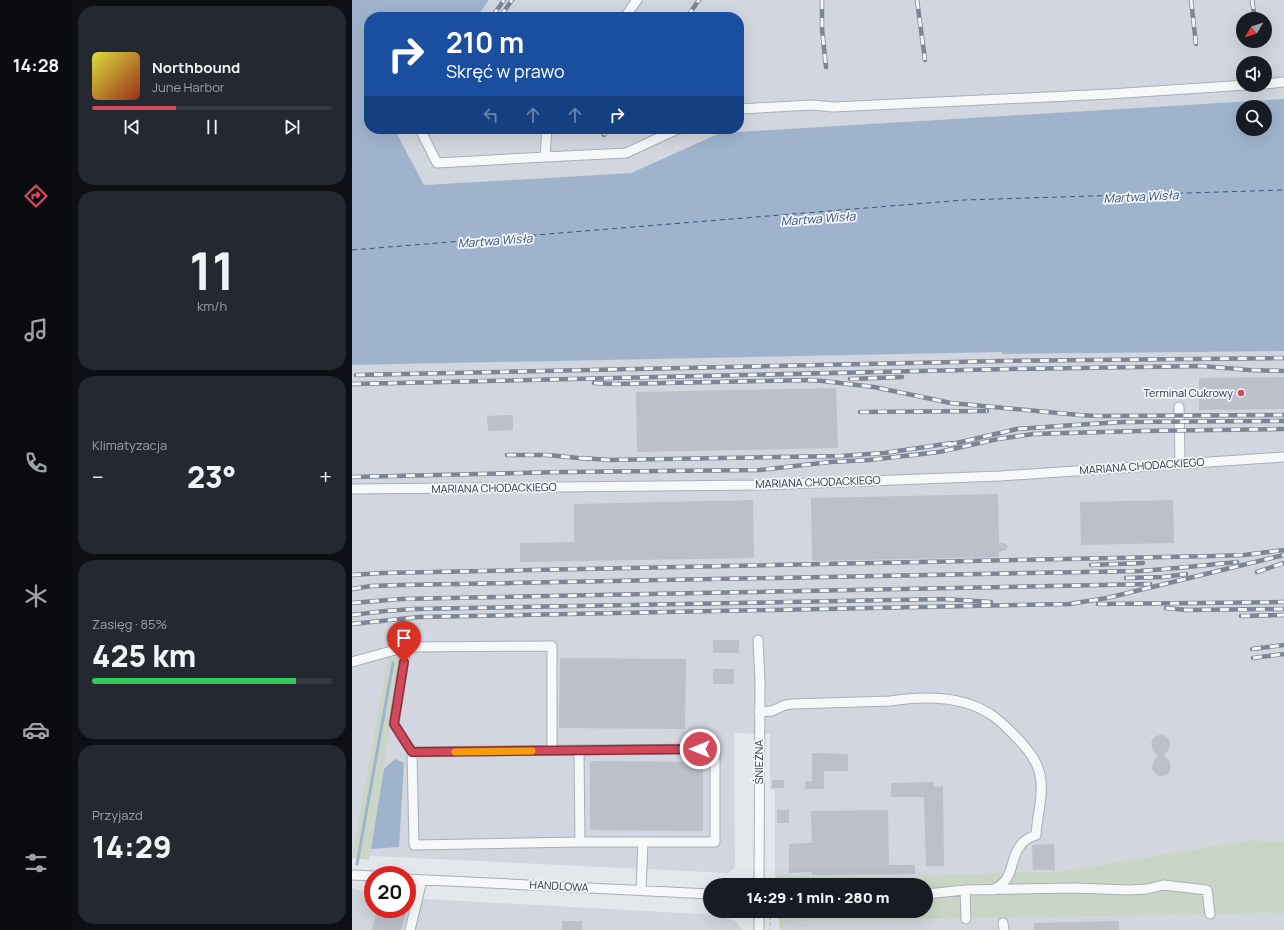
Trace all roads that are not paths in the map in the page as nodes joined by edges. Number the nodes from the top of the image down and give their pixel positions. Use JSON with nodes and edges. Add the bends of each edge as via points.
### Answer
{"nodes":[{"id":1,"x":637,"y":0,"type":"edge"},
{"id":2,"x":629,"y":12,"type":"edge"},
{"id":3,"x":1284,"y":82,"type":"edge"},
{"id":4,"x":1272,"y":83,"type":"edge"},
{"id":5,"x":1236,"y":86,"type":"edge"},
{"id":6,"x":744,"y":109,"type":"edge"},
{"id":7,"x":422,"y":134,"type":"edge"},
{"id":8,"x":547,"y":134,"type":"edge"},
{"id":9,"x":667,"y":134,"type":"edge"},
{"id":10,"x":545,"y":157,"type":"junction"},
{"id":11,"x":1179,"y":407,"type":"dead end"},
{"id":12,"x":1284,"y":457,"type":"edge"},
{"id":13,"x":1180,"y":464,"type":"junction"},
{"id":14,"x":352,"y":489,"type":"edge"},
{"id":15,"x":758,"y":640,"type":"dead end"},
{"id":16,"x":406,"y":647,"type":"junction"},
{"id":17,"x":352,"y":662,"type":"edge"},
{"id":18,"x":759,"y":712,"type":"junction"},
{"id":19,"x":552,"y":750,"type":"junction"},
{"id":20,"x":579,"y":750,"type":"junction"},
{"id":21,"x":412,"y":752,"type":"junction"},
{"id":22,"x":580,"y":842,"type":"junction"},
{"id":23,"x":643,"y":842,"type":"junction"},
{"id":24,"x":352,"y":875,"type":"edge"},
{"id":25,"x":364,"y":876,"type":"edge"},
{"id":26,"x":759,"y":878,"type":"edge"},
{"id":27,"x":416,"y":880,"type":"edge"},
{"id":28,"x":422,"y":880,"type":"junction"},
{"id":29,"x":641,"y":890,"type":"junction"},
{"id":30,"x":965,"y":890,"type":"junction"},
{"id":31,"x":992,"y":890,"type":"junction"},
{"id":32,"x":933,"y":893,"type":"edge"},
{"id":33,"x":703,"y":894,"type":"edge"},
{"id":34,"x":1210,"y":914,"type":"dead end"},
{"id":35,"x":759,"y":918,"type":"edge"},
{"id":36,"x":966,"y":919,"type":"dead end"},
{"id":37,"x":410,"y":930,"type":"edge"},
{"id":38,"x":759,"y":930,"type":"edge"}],
"edges":[{"from":1,"to":2,"type":"street"},
{"from":3,"to":4,"type":"street"},
{"from":5,"to":6,"type":"street","via":[[1110,94]]},
{"from":7,"to":10,"type":"street","via":[[437,164]]},
{"from":8,"to":10,"type":"street"},
{"from":9,"to":10,"type":"street","via":[[626,153]]},
{"from":11,"to":13,"type":"street"},
{"from":12,"to":13,"type":"street","name":"MARIANA CHODACKIEGO"},
{"from":13,"to":14,"type":"street","name":"MARIANA CHODACKIEGO","via":[[1000,476],[760,485]]},
{"from":15,"to":18,"type":"street","name":"ŚNIEŻNA"},
{"from":16,"to":17,"type":"street"},
{"from":16,"to":19,"type":"street","via":[[552,646]]},
{"from":16,"to":21,"type":"street","via":[[394,724]]},
{"from":18,"to":26,"type":"street","name":"ŚNIEŻNA"},
{"from":18,"to":31,"type":"street","via":[[772,711],[793,704],[883,702],[929,697],[970,704],[990,714],[1005,726],[1030,754],[1038,769],[1041,784],[1036,835],[1021,845],[1009,877],[1000,887]]},
{"from":19,"to":20,"type":"street"},
{"from":19,"to":21,"type":"street"},
{"from":20,"to":22,"type":"street"},
{"from":20,"to":23,"type":"street","via":[[715,749],[715,842]]},
{"from":21,"to":22,"type":"street","via":[[414,845]]},
{"from":22,"to":23,"type":"street"},
{"from":23,"to":29,"type":"street"},
{"from":24,"to":25,"type":"street"},
{"from":27,"to":28,"type":"street","name":"HANDLOWA"},
{"from":28,"to":29,"type":"street","name":"HANDLOWA"},
{"from":28,"to":37,"type":"street"},
{"from":29,"to":33,"type":"street","name":"HANDLOWA"},
{"from":30,"to":31,"type":"street"},
{"from":30,"to":32,"type":"street"},
{"from":30,"to":36,"type":"street"},
{"from":31,"to":34,"type":"street","via":[[1128,890],[1163,885],[1206,890]]},
{"from":35,"to":38,"type":"street"}]}
